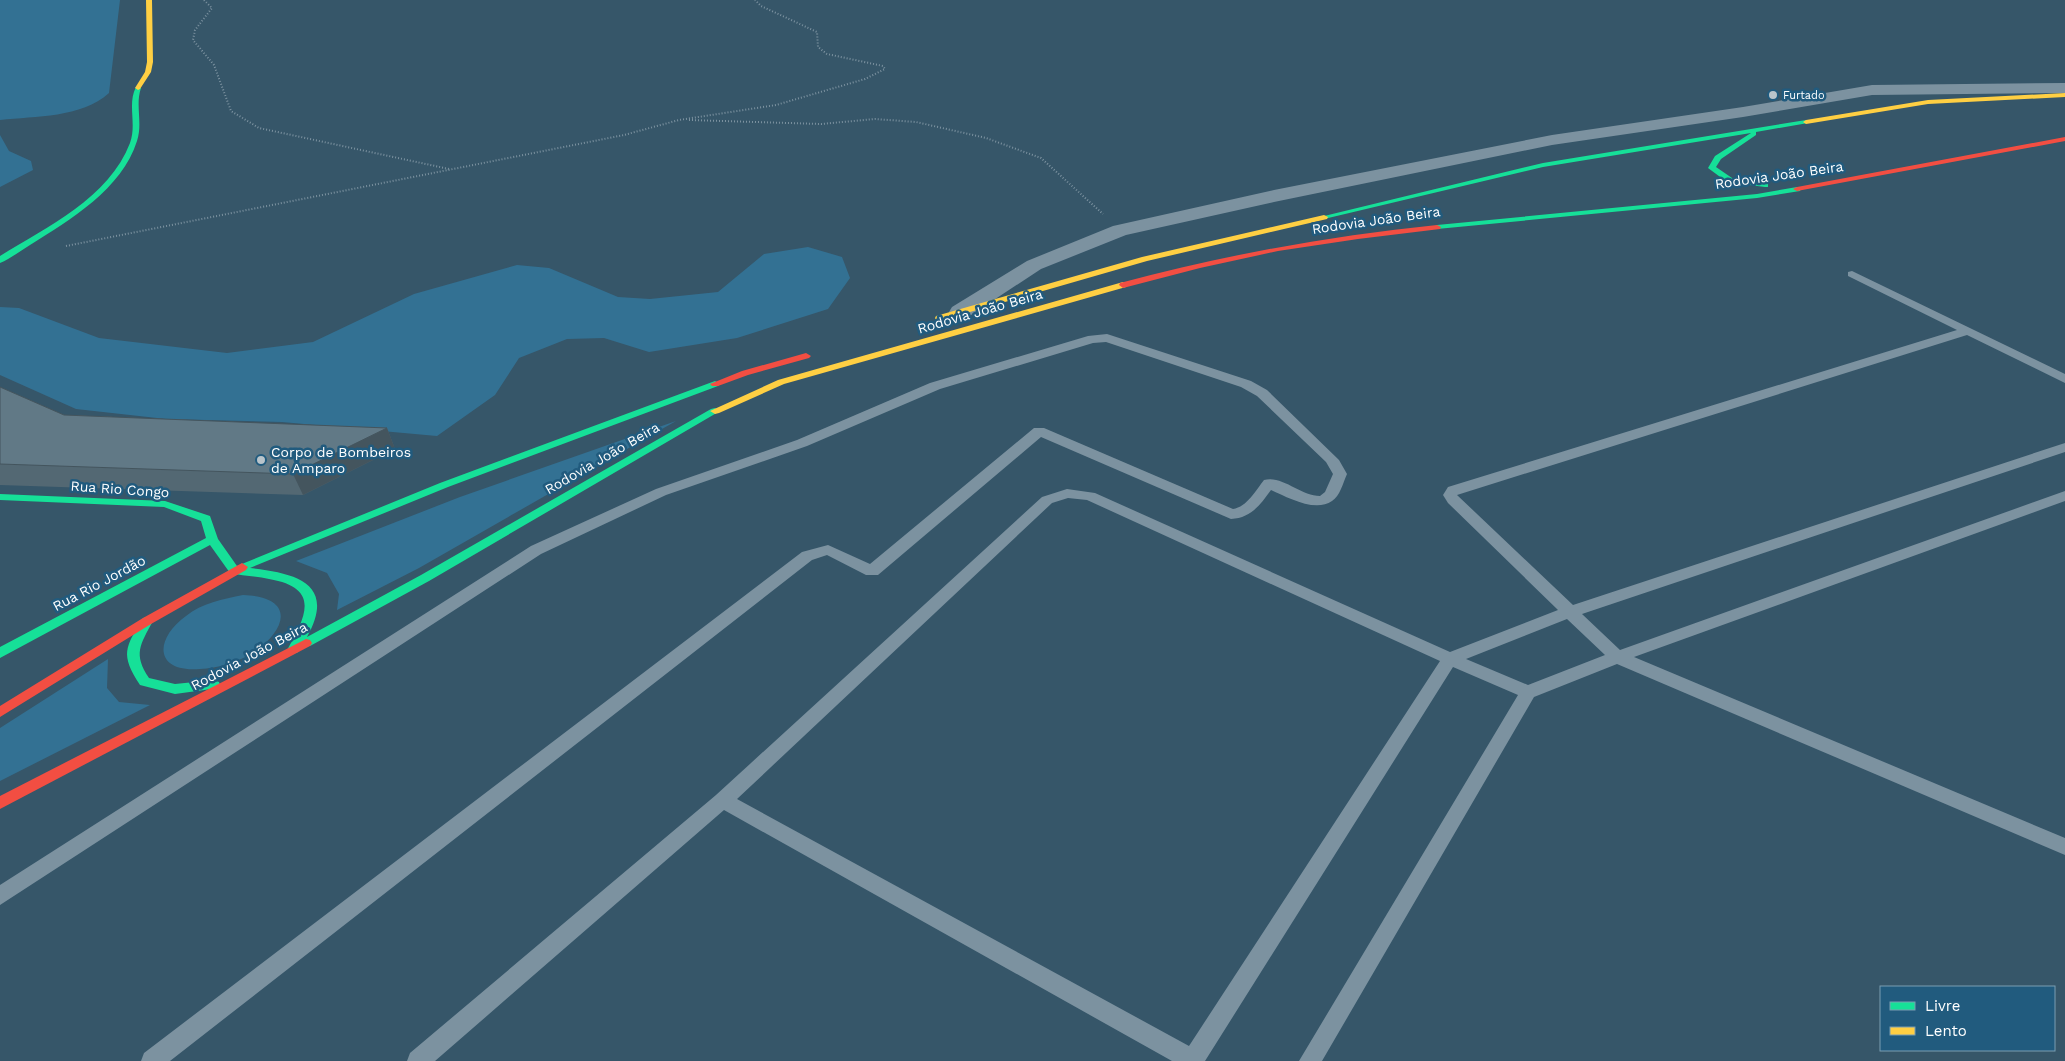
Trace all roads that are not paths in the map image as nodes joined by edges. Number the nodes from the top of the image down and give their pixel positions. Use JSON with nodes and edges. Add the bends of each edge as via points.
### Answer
{"nodes":[{"id":1,"x":149,"y":0,"type":"edge"},
{"id":2,"x":2065,"y":88,"type":"edge"},
{"id":3,"x":2065,"y":95,"type":"edge"},
{"id":4,"x":1761,"y":130,"type":"junction"},
{"id":5,"x":2065,"y":139,"type":"edge"},
{"id":6,"x":1842,"y":182,"type":"junction"},
{"id":7,"x":0,"y":260,"type":"edge"},
{"id":8,"x":1852,"y":274,"type":"dead end"},
{"id":9,"x":960,"y":312,"type":"junction"},
{"id":10,"x":932,"y":320,"type":"dead end"},
{"id":11,"x":1968,"y":331,"type":"junction"},
{"id":12,"x":820,"y":352,"type":"dead end"},
{"id":13,"x":2065,"y":379,"type":"edge"},
{"id":14,"x":2065,"y":447,"type":"edge"},
{"id":15,"x":0,"y":496,"type":"edge"},
{"id":16,"x":2065,"y":496,"type":"edge"},
{"id":17,"x":212,"y":539,"type":"junction"},
{"id":18,"x":234,"y":570,"type":"junction"},
{"id":19,"x":1569,"y":612,"type":"junction"},
{"id":20,"x":147,"y":621,"type":"junction"},
{"id":21,"x":293,"y":650,"type":"junction"},
{"id":22,"x":0,"y":653,"type":"edge"},
{"id":23,"x":1617,"y":657,"type":"junction"},
{"id":24,"x":1450,"y":659,"type":"junction"},
{"id":25,"x":242,"y":677,"type":"junction"},
{"id":26,"x":1528,"y":692,"type":"junction"},
{"id":27,"x":0,"y":712,"type":"edge"},
{"id":28,"x":723,"y":800,"type":"junction"},
{"id":29,"x":0,"y":803,"type":"edge"},
{"id":30,"x":2065,"y":847,"type":"edge"},
{"id":31,"x":0,"y":896,"type":"edge"},
{"id":32,"x":152,"y":1061,"type":"edge"},
{"id":33,"x":418,"y":1061,"type":"edge"},
{"id":34,"x":1193,"y":1061,"type":"edge"},
{"id":35,"x":1310,"y":1061,"type":"edge"}],
"edges":[{"from":1,"to":7,"type":"main road","via":[[150,67],[136,93],[134,109],[138,132],[126,156],[108,182],[69,216]]},
{"from":2,"to":9,"type":"street","via":[[1872,90],[1552,140],[1120,230],[1034,265]]},
{"from":3,"to":4,"type":"main road","name":"Rodovia João Beira","via":[[1928,102]]},
{"from":4,"to":6,"type":"main road","via":[[1718,158],[1713,164],[1714,171],[1738,182],[1761,185]]},
{"from":4,"to":9,"type":"main road","name":"Rodovia João Beira","via":[[1543,165],[1145,259]]},
{"from":5,"to":6,"type":"main road","name":"Rodovia João Beira"},
{"from":6,"to":21,"type":"main road","name":"Rodovia João Beira","via":[[1756,196],[1367,234],[1158,275],[781,382],[716,410],[426,578]]},
{"from":8,"to":11,"type":"lane"},
{"from":9,"to":10,"type":"main road","name":"Rodovia João Beira"},
{"from":11,"to":13,"type":"lane"},
{"from":11,"to":19,"type":"lane","via":[[1453,490],[1450,495],[1453,500]]},
{"from":12,"to":18,"type":"main road","name":"Rodovia João Beira","via":[[745,373],[453,481]]},
{"from":14,"to":19,"type":"lane"},
{"from":15,"to":17,"type":"main road","name":"Rua Rio Congo","via":[[165,504],[206,519]]},
{"from":16,"to":23,"type":"lane"},
{"from":17,"to":18,"type":"main road","name":"Rua Rio Congo"},
{"from":17,"to":22,"type":"main road","name":"Rua Rio Jordão"},
{"from":18,"to":20,"type":"main road","name":"Rodovia João Beira"},
{"from":18,"to":21,"type":"main road","via":[[290,578],[308,590],[314,607],[310,621]]},
{"from":19,"to":23,"type":"lane"},
{"from":19,"to":24,"type":"lane"},
{"from":20,"to":25,"type":"main road","via":[[132,650],[132,664],[146,682],[176,689],[214,685]]},
{"from":20,"to":27,"type":"main road","name":"Rodovia João Beira"},
{"from":21,"to":25,"type":"main road","name":"Rodovia João Beira"},
{"from":23,"to":26,"type":"lane"},
{"from":23,"to":30,"type":"lane"},
{"from":24,"to":26,"type":"lane"},
{"from":24,"to":28,"type":"lane","via":[[1090,496],[1067,494],[1047,500]]},
{"from":24,"to":34,"type":"lane"},
{"from":25,"to":29,"type":"main road","name":"Rodovia João Beira"},
{"from":26,"to":35,"type":"lane"},
{"from":28,"to":33,"type":"lane"},
{"from":28,"to":34,"type":"lane"},
{"from":31,"to":32,"type":"lane","via":[[536,550],[661,492],[802,443],[935,386],[1092,339],[1107,338],[1246,384],[1262,393],[1332,460],[1340,474],[1328,497],[1322,501],[1313,501],[1269,483],[1246,512],[1231,514],[1040,431],[872,572],[828,550],[807,556]]}]}
